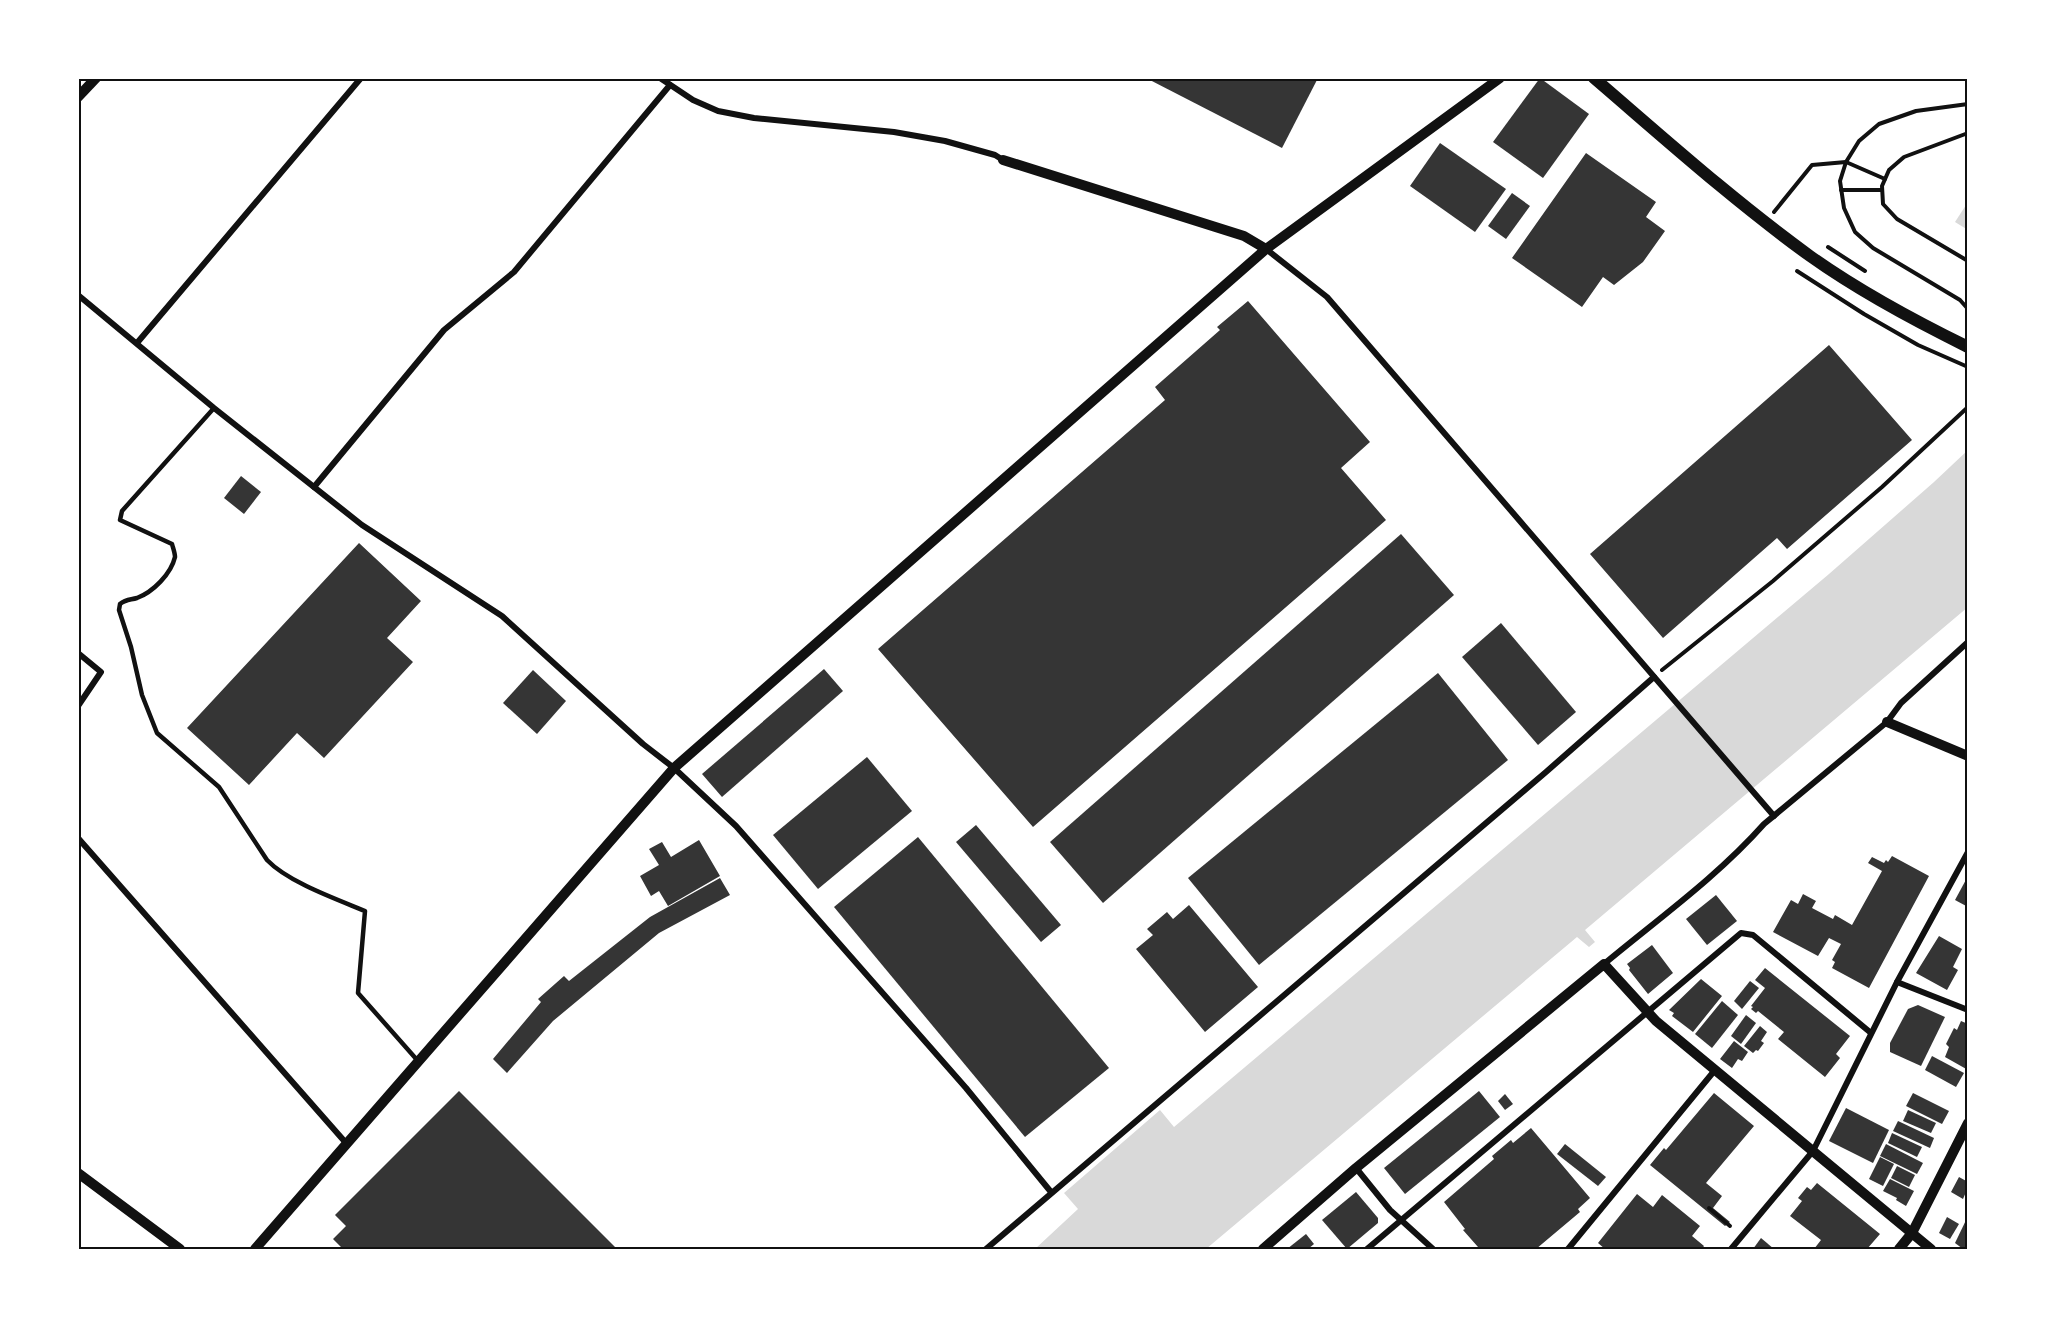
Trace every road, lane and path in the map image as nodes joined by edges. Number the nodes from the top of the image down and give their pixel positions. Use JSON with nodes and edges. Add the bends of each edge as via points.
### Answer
{"nodes":[{"id":1,"x":96,"y":78,"type":"edge"},
{"id":2,"x":361,"y":78,"type":"edge"},
{"id":3,"x":660,"y":78,"type":"edge"},
{"id":4,"x":1500,"y":78,"type":"edge"},
{"id":5,"x":1594,"y":78,"type":"edge"},
{"id":6,"x":670,"y":85,"type":"junction"},
{"id":7,"x":78,"y":97,"type":"edge"},
{"id":8,"x":1968,"y":104,"type":"edge"},
{"id":9,"x":1968,"y":133,"type":"edge"},
{"id":10,"x":1003,"y":160,"type":"joint"},
{"id":11,"x":1846,"y":162,"type":"junction"},
{"id":12,"x":1885,"y":179,"type":"junction"},
{"id":13,"x":1841,"y":190,"type":"junction"},
{"id":14,"x":1882,"y":190,"type":"junction"},
{"id":15,"x":1766,"y":222,"type":"junction"},
{"id":16,"x":1820,"y":242,"type":"dead end"},
{"id":17,"x":1266,"y":249,"type":"junction"},
{"id":18,"x":1968,"y":261,"type":"edge"},
{"id":19,"x":1797,"y":271,"type":"dead end"},
{"id":20,"x":1874,"y":277,"type":"dead end"},
{"id":21,"x":78,"y":295,"type":"edge"},
{"id":22,"x":1968,"y":309,"type":"edge"},
{"id":23,"x":137,"y":343,"type":"junction"},
{"id":24,"x":1968,"y":347,"type":"edge"},
{"id":25,"x":1968,"y":367,"type":"edge"},
{"id":26,"x":1968,"y":407,"type":"edge"},
{"id":27,"x":214,"y":408,"type":"junction"},
{"id":28,"x":314,"y":487,"type":"junction"},
{"id":29,"x":1968,"y":642,"type":"edge"},
{"id":30,"x":78,"y":653,"type":"edge"},
{"id":31,"x":1656,"y":679,"type":"junction"},
{"id":32,"x":78,"y":706,"type":"edge"},
{"id":33,"x":1887,"y":722,"type":"junction"},
{"id":34,"x":1968,"y":756,"type":"edge"},
{"id":35,"x":674,"y":768,"type":"junction"},
{"id":36,"x":1774,"y":816,"type":"junction"},
{"id":37,"x":78,"y":838,"type":"edge"},
{"id":38,"x":1968,"y":852,"type":"edge"},
{"id":39,"x":1604,"y":964,"type":"junction"},
{"id":40,"x":1898,"y":982,"type":"junction"},
{"id":41,"x":1968,"y":1010,"type":"edge"},
{"id":42,"x":1646,"y":1012,"type":"junction"},
{"id":43,"x":1871,"y":1034,"type":"junction"},
{"id":44,"x":418,"y":1061,"type":"junction"},
{"id":45,"x":1715,"y":1070,"type":"junction"},
{"id":46,"x":1968,"y":1123,"type":"edge"},
{"id":47,"x":346,"y":1143,"type":"junction"},
{"id":48,"x":1813,"y":1151,"type":"junction"},
{"id":49,"x":1356,"y":1168,"type":"junction"},
{"id":50,"x":78,"y":1173,"type":"edge"},
{"id":51,"x":1051,"y":1192,"type":"junction"},
{"id":52,"x":1709,"y":1208,"type":"dead end"},
{"id":53,"x":1400,"y":1220,"type":"junction"},
{"id":54,"x":1730,"y":1226,"type":"dead end"},
{"id":55,"x":1912,"y":1233,"type":"junction"},
{"id":56,"x":180,"y":1249,"type":"edge"},
{"id":57,"x":255,"y":1249,"type":"edge"},
{"id":58,"x":986,"y":1249,"type":"edge"},
{"id":59,"x":1263,"y":1249,"type":"edge"},
{"id":60,"x":1366,"y":1249,"type":"edge"},
{"id":61,"x":1433,"y":1249,"type":"edge"},
{"id":62,"x":1568,"y":1249,"type":"edge"},
{"id":63,"x":1731,"y":1249,"type":"edge"},
{"id":64,"x":1899,"y":1249,"type":"edge"},
{"id":65,"x":1931,"y":1249,"type":"edge"}],
"edges":[{"from":1,"to":7,"type":"street"},
{"from":2,"to":23,"type":"street"},
{"from":3,"to":6,"type":"street"},
{"from":4,"to":17,"type":"street"},
{"from":5,"to":15,"type":"main road"},
{"from":6,"to":10,"type":"street","via":[[718,111],[925,137],[995,154]]},
{"from":6,"to":28,"type":"street","via":[[514,272],[444,330]]},
{"from":8,"to":11,"type":"path","via":[[1916,111],[1879,124],[1858,141]]},
{"from":9,"to":12,"type":"path","via":[[1904,157]]},
{"from":10,"to":17,"type":"street","via":[[1244,236]]},
{"from":11,"to":12,"type":"path"},
{"from":11,"to":13,"type":"path"},
{"from":11,"to":15,"type":"path","via":[[1812,165]]},
{"from":12,"to":14,"type":"path"},
{"from":13,"to":14,"type":"path"},
{"from":13,"to":22,"type":"path","via":[[1855,232],[1873,248],[1960,300]]},
{"from":14,"to":18,"type":"path","via":[[1883,204],[1897,219]]},
{"from":15,"to":24,"type":"main road","via":[[1873,297]]},
{"from":16,"to":20,"type":"path"},
{"from":17,"to":31,"type":"street","via":[[1327,297]]},
{"from":17,"to":35,"type":"street"},
{"from":19,"to":25,"type":"path","via":[[1918,345]]},
{"from":21,"to":23,"type":"street"},
{"from":23,"to":27,"type":"street"},
{"from":26,"to":31,"type":"path","via":[[1882,487]]},
{"from":27,"to":28,"type":"street"},
{"from":27,"to":44,"type":"lane","via":[[122,511],[120,520],[172,544],[175,555],[170,569],[156,586],[120,604],[142,695],[157,733],[219,787],[274,867],[365,911],[358,993]]},
{"from":28,"to":35,"type":"street","via":[[362,525],[502,616]]},
{"from":29,"to":33,"type":"street","via":[[1901,703]]},
{"from":30,"to":32,"type":"street","via":[[101,672]]},
{"from":31,"to":36,"type":"street"},
{"from":31,"to":51,"type":"street"},
{"from":33,"to":34,"type":"street"},
{"from":33,"to":36,"type":"street"},
{"from":35,"to":44,"type":"street"},
{"from":35,"to":51,"type":"street","via":[[736,826],[966,1088]]},
{"from":36,"to":39,"type":"street","via":[[1715,872]]},
{"from":37,"to":47,"type":"street"},
{"from":38,"to":40,"type":"street"},
{"from":39,"to":42,"type":"street"},
{"from":39,"to":49,"type":"street"},
{"from":40,"to":41,"type":"street"},
{"from":40,"to":43,"type":"street"},
{"from":42,"to":43,"type":"street","via":[[1741,933],[1753,935]]},
{"from":42,"to":45,"type":"street"},
{"from":42,"to":53,"type":"street"},
{"from":43,"to":48,"type":"street"},
{"from":44,"to":47,"type":"street"},
{"from":45,"to":48,"type":"street"},
{"from":45,"to":62,"type":"street"},
{"from":46,"to":55,"type":"street"},
{"from":47,"to":57,"type":"street"},
{"from":48,"to":55,"type":"street"},
{"from":48,"to":63,"type":"street"},
{"from":49,"to":53,"type":"street"},
{"from":49,"to":59,"type":"street"},
{"from":50,"to":56,"type":"street"},
{"from":51,"to":58,"type":"street"},
{"from":52,"to":54,"type":"path"},
{"from":53,"to":60,"type":"street"},
{"from":53,"to":61,"type":"street"},
{"from":55,"to":64,"type":"street"},
{"from":55,"to":65,"type":"street"}]}
